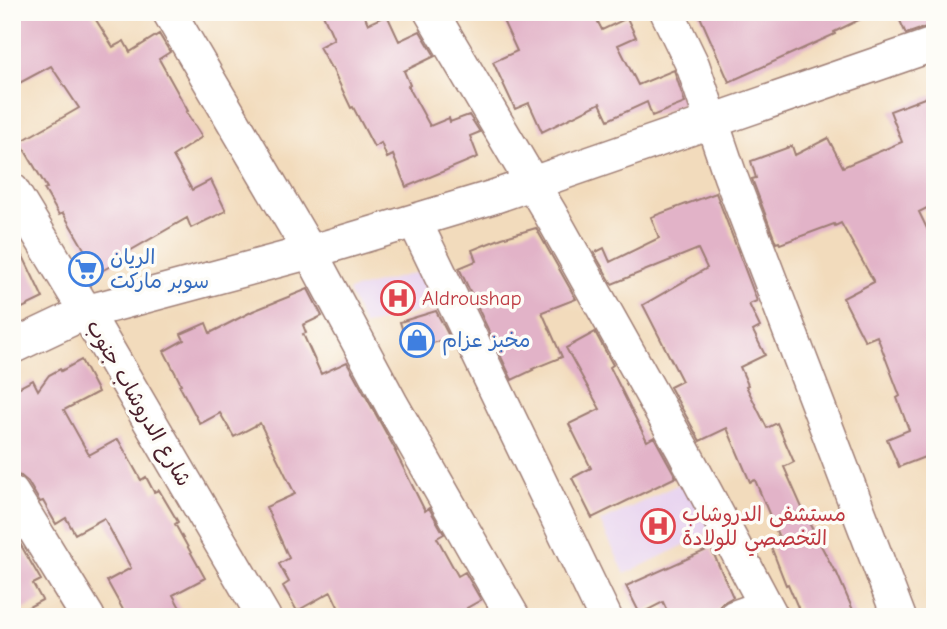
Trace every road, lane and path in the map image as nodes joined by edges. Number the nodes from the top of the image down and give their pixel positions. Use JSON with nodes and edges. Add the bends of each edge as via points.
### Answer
{"nodes":[{"id":1,"x":169,"y":12,"type":"edge"},
{"id":2,"x":430,"y":12,"type":"edge"},
{"id":3,"x":667,"y":12,"type":"edge"},
{"id":4,"x":935,"y":44,"type":"edge"},
{"id":5,"x":712,"y":122,"type":"junction"},
{"id":6,"x":533,"y":184,"type":"junction"},
{"id":7,"x":12,"y":190,"type":"edge"},
{"id":8,"x":415,"y":222,"type":"junction"},
{"id":9,"x":310,"y":252,"type":"junction"},
{"id":10,"x":86,"y":312,"type":"junction"},
{"id":11,"x":12,"y":347,"type":"edge"},
{"id":12,"x":12,"y":493,"type":"edge"},
{"id":13,"x":769,"y":611,"type":"edge"},
{"id":14,"x":88,"y":617,"type":"edge"},
{"id":15,"x":264,"y":617,"type":"edge"},
{"id":16,"x":513,"y":617,"type":"edge"},
{"id":17,"x":605,"y":617,"type":"edge"},
{"id":18,"x":735,"y":617,"type":"edge"},
{"id":19,"x":899,"y":617,"type":"edge"}],
"edges":[{"from":1,"to":9,"type":"street"},
{"from":2,"to":6,"type":"street"},
{"from":3,"to":5,"type":"street","via":[[693,66]]},
{"from":4,"to":5,"type":"street"},
{"from":5,"to":6,"type":"street"},
{"from":5,"to":19,"type":"street"},
{"from":6,"to":8,"type":"street"},
{"from":6,"to":13,"type":"street"},
{"from":7,"to":10,"type":"street","name":"شارع الدروشاب جنوب"},
{"from":8,"to":9,"type":"street"},
{"from":8,"to":17,"type":"street"},
{"from":9,"to":10,"type":"street"},
{"from":9,"to":16,"type":"street"},
{"from":10,"to":11,"type":"street"},
{"from":10,"to":15,"type":"street","name":"شارع الدروشاب جنوب"},
{"from":12,"to":14,"type":"street"},
{"from":13,"to":18,"type":"street"}]}
